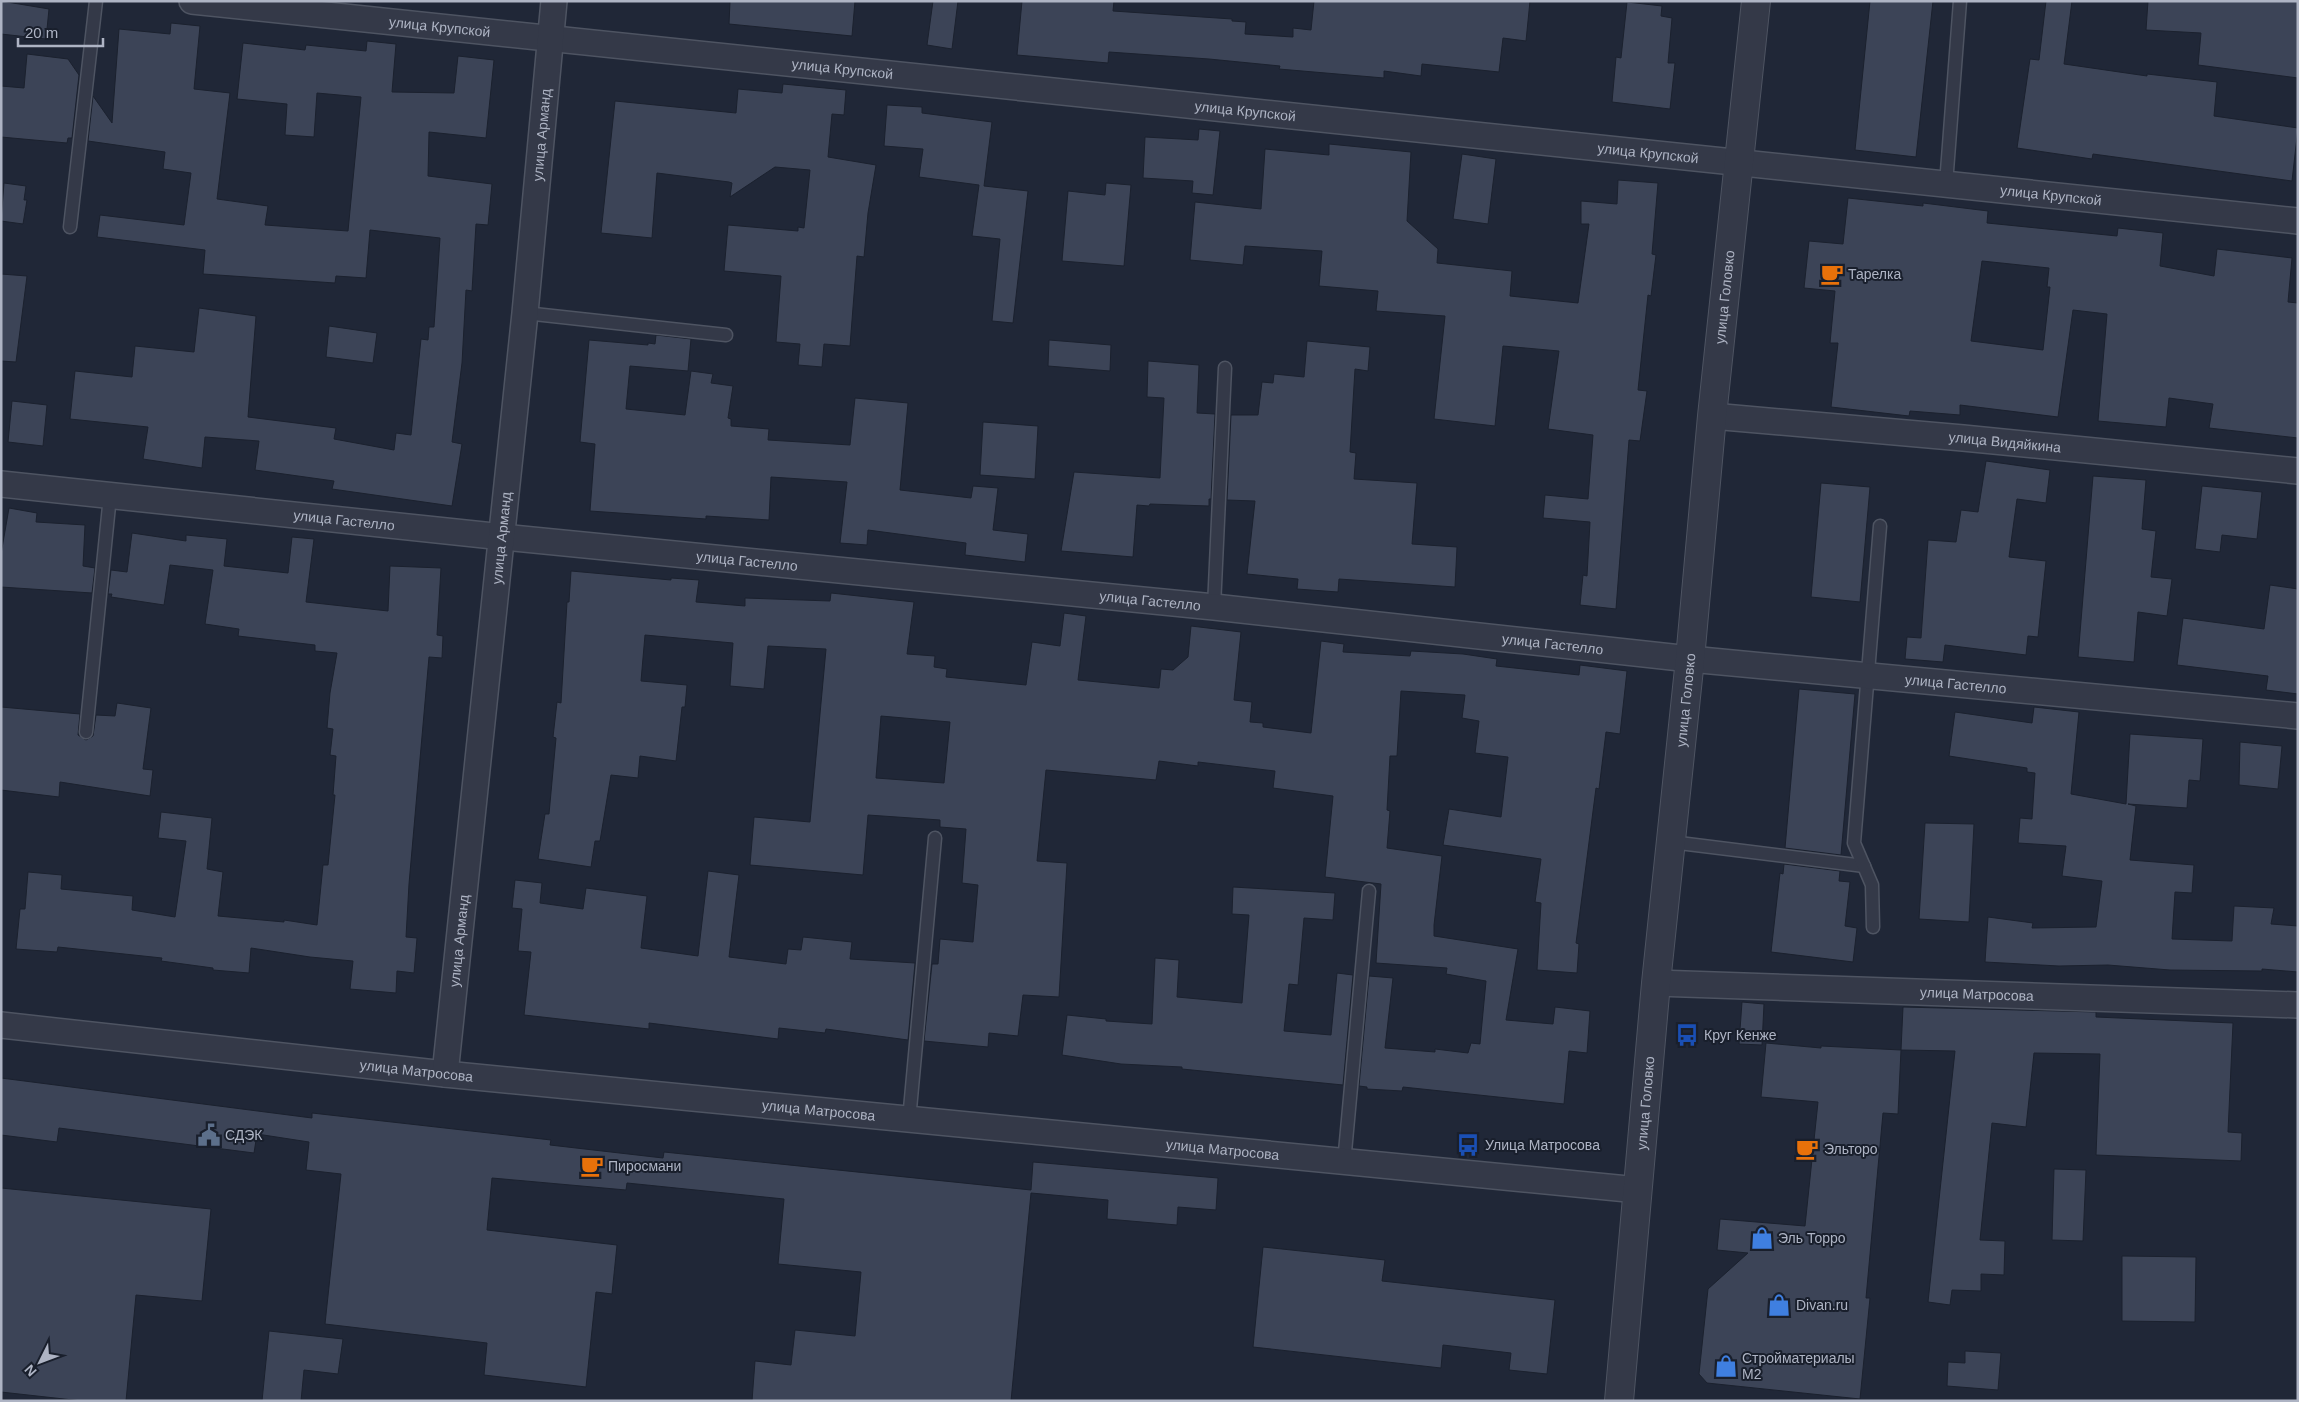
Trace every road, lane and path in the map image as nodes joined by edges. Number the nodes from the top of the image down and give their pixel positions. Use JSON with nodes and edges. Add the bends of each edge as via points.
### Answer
{"nodes":[{"id":1,"x":96,"y":1,"type":"edge"},
{"id":2,"x":192,"y":1,"type":"edge"},
{"id":3,"x":554,"y":1,"type":"edge"},
{"id":4,"x":1756,"y":1,"type":"edge"},
{"id":5,"x":1960,"y":1,"type":"edge"},
{"id":6,"x":550,"y":38,"type":"junction"},
{"id":7,"x":1740,"y":163,"type":"junction"},
{"id":8,"x":1946,"y":184,"type":"junction"},
{"id":9,"x":2298,"y":221,"type":"edge"},
{"id":10,"x":70,"y":227,"type":"dead end"},
{"id":11,"x":526,"y":313,"type":"junction"},
{"id":12,"x":726,"y":335,"type":"dead end"},
{"id":13,"x":1225,"y":368,"type":"dead end"},
{"id":14,"x":1712,"y":416,"type":"junction"},
{"id":15,"x":2298,"y":471,"type":"edge"},
{"id":16,"x":1,"y":484,"type":"edge"},
{"id":17,"x":110,"y":496,"type":"junction"},
{"id":18,"x":1880,"y":526,"type":"dead end"},
{"id":19,"x":503,"y":537,"type":"junction"},
{"id":20,"x":1214,"y":607,"type":"junction"},
{"id":21,"x":1690,"y":659,"type":"junction"},
{"id":22,"x":1868,"y":676,"type":"junction"},
{"id":23,"x":2298,"y":716,"type":"edge"},
{"id":24,"x":86,"y":732,"type":"dead end"},
{"id":25,"x":936,"y":838,"type":"dead end"},
{"id":26,"x":1671,"y":842,"type":"junction"},
{"id":27,"x":1864,"y":866,"type":"junction"},
{"id":28,"x":1369,"y":891,"type":"dead end"},
{"id":29,"x":1873,"y":927,"type":"dead end"},
{"id":30,"x":1656,"y":984,"type":"junction"},
{"id":31,"x":2298,"y":1005,"type":"edge"},
{"id":32,"x":1,"y":1025,"type":"edge"},
{"id":33,"x":446,"y":1074,"type":"junction"},
{"id":34,"x":909,"y":1120,"type":"junction"},
{"id":35,"x":1344,"y":1163,"type":"junction"},
{"id":36,"x":1638,"y":1190,"type":"junction"},
{"id":37,"x":1624,"y":1399,"type":"edge"}],
"edges":[{"from":1,"to":10,"type":"lane"},
{"from":2,"to":6,"type":"street","name":"улица Крупской"},
{"from":3,"to":6,"type":"street","name":"улица Арманд"},
{"from":4,"to":7,"type":"street","name":"улица Головко"},
{"from":5,"to":8,"type":"lane"},
{"from":6,"to":7,"type":"street","name":"улица Крупской"},
{"from":6,"to":11,"type":"street","name":"улица Арманд"},
{"from":7,"to":8,"type":"street","name":"улица Крупской"},
{"from":7,"to":14,"type":"street","name":"улица Головко"},
{"from":8,"to":9,"type":"street","name":"улица Крупской"},
{"from":11,"to":12,"type":"lane"},
{"from":11,"to":19,"type":"street","name":"улица Арманд"},
{"from":13,"to":20,"type":"lane"},
{"from":14,"to":15,"type":"street","name":"улица Видяйкина"},
{"from":14,"to":21,"type":"street","name":"улица Головко"},
{"from":16,"to":17,"type":"street","name":"улица Гастелло"},
{"from":17,"to":19,"type":"street","name":"улица Гастелло"},
{"from":17,"to":24,"type":"lane"},
{"from":18,"to":22,"type":"lane"},
{"from":19,"to":20,"type":"street","name":"улица Гастелло"},
{"from":19,"to":33,"type":"street","name":"улица Арманд"},
{"from":20,"to":21,"type":"street","name":"улица Гастелло"},
{"from":21,"to":22,"type":"street","name":"улица Гастелло"},
{"from":21,"to":26,"type":"street","name":"улица Головко"},
{"from":22,"to":23,"type":"street","name":"улица Гастелло"},
{"from":22,"to":27,"type":"lane","via":[[1854,843]]},
{"from":25,"to":34,"type":"lane"},
{"from":26,"to":27,"type":"lane"},
{"from":26,"to":30,"type":"street","name":"улица Головко"},
{"from":27,"to":29,"type":"lane","via":[[1872,885]]},
{"from":28,"to":35,"type":"lane"},
{"from":30,"to":31,"type":"street","name":"улица Матросова"},
{"from":30,"to":36,"type":"street","name":"улица Головко"},
{"from":32,"to":33,"type":"street","name":"улица Матросова"},
{"from":33,"to":34,"type":"street","name":"улица Матросова"},
{"from":34,"to":35,"type":"street","name":"улица Матросова"},
{"from":35,"to":36,"type":"street","name":"улица Матросова"},
{"from":36,"to":37,"type":"street","name":"улица Головко"}]}
